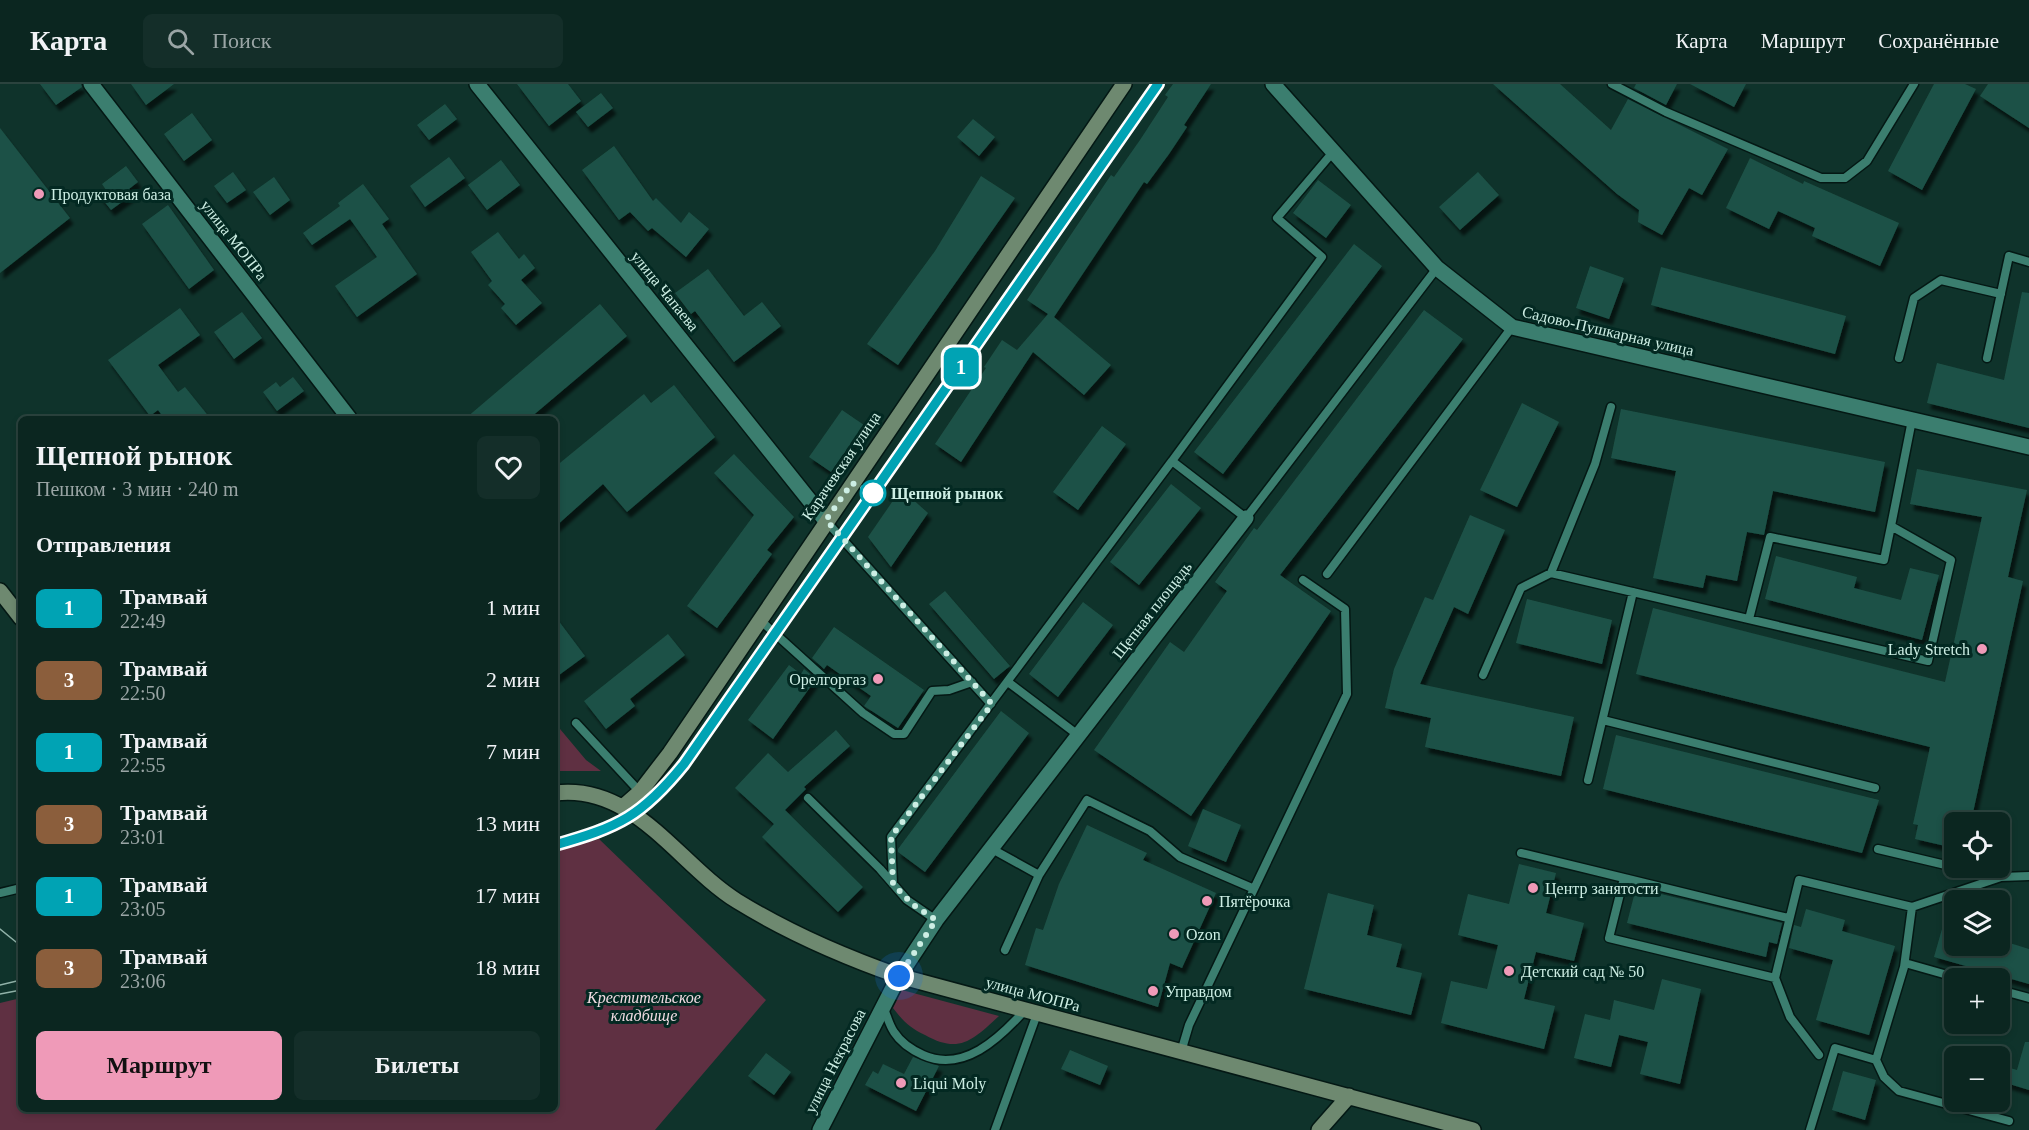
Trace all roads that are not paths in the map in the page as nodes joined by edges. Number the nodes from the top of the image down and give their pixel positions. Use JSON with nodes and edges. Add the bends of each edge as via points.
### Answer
{"nodes":[{"id":1,"x":91,"y":84,"type":"edge"},
{"id":2,"x":477,"y":84,"type":"edge"},
{"id":3,"x":1124,"y":84,"type":"edge"},
{"id":4,"x":1274,"y":84,"type":"edge"},
{"id":5,"x":1612,"y":84,"type":"edge"},
{"id":6,"x":1914,"y":84,"type":"edge"},
{"id":7,"x":1334,"y":152,"type":"junction"},
{"id":8,"x":2029,"y":262,"type":"edge"},
{"id":9,"x":1437,"y":268,"type":"junction"},
{"id":10,"x":2001,"y":294,"type":"junction"},
{"id":11,"x":1512,"y":327,"type":"junction"},
{"id":12,"x":1899,"y":358,"type":"dead end"},
{"id":13,"x":1987,"y":358,"type":"dead end"},
{"id":14,"x":1611,"y":406,"type":"dead end"},
{"id":15,"x":347,"y":416,"type":"edge"},
{"id":16,"x":1911,"y":420,"type":"junction"},
{"id":17,"x":2029,"y":447,"type":"edge"},
{"id":18,"x":1172,"y":461,"type":"junction"},
{"id":19,"x":1246,"y":518,"type":"junction"},
{"id":20,"x":826,"y":520,"type":"junction"},
{"id":21,"x":1892,"y":526,"type":"junction"},
{"id":22,"x":1551,"y":573,"type":"junction"},
{"id":23,"x":1327,"y":574,"type":"dead end"},
{"id":24,"x":1303,"y":580,"type":"dead end"},
{"id":25,"x":0,"y":591,"type":"edge"},
{"id":26,"x":1633,"y":592,"type":"junction"},
{"id":27,"x":18,"y":614,"type":"edge"},
{"id":28,"x":1749,"y":619,"type":"junction"},
{"id":29,"x":760,"y":620,"type":"junction"},
{"id":30,"x":1484,"y":675,"type":"dead end"},
{"id":31,"x":972,"y":682,"type":"junction"},
{"id":32,"x":1008,"y":682,"type":"junction"},
{"id":33,"x":992,"y":704,"type":"junction"},
{"id":34,"x":1603,"y":720,"type":"junction"},
{"id":35,"x":576,"y":723,"type":"dead end"},
{"id":36,"x":1078,"y":735,"type":"junction"},
{"id":37,"x":1588,"y":780,"type":"dead end"},
{"id":38,"x":1875,"y":788,"type":"dead end"},
{"id":39,"x":640,"y":792,"type":"junction"},
{"id":40,"x":558,"y":793,"type":"edge"},
{"id":41,"x":808,"y":798,"type":"dead end"},
{"id":42,"x":624,"y":806,"type":"junction"},
{"id":43,"x":992,"y":849,"type":"junction"},
{"id":44,"x":1878,"y":849,"type":"dead end"},
{"id":45,"x":1521,"y":852,"type":"dead end"},
{"id":46,"x":1944,"y":864,"type":"edge"},
{"id":47,"x":1039,"y":875,"type":"junction"},
{"id":48,"x":2029,"y":876,"type":"edge"},
{"id":49,"x":2010,"y":877,"type":"edge"},
{"id":50,"x":1624,"y":878,"type":"junction"},
{"id":51,"x":1998,"y":878,"type":"edge"},
{"id":52,"x":893,"y":884,"type":"junction"},
{"id":53,"x":1252,"y":888,"type":"junction"},
{"id":54,"x":18,"y":889,"type":"edge"},
{"id":55,"x":0,"y":893,"type":"edge"},
{"id":56,"x":1912,"y":907,"type":"junction"},
{"id":57,"x":1788,"y":918,"type":"junction"},
{"id":58,"x":936,"y":920,"type":"junction"},
{"id":59,"x":1005,"y":950,"type":"dead end"},
{"id":60,"x":1905,"y":963,"type":"junction"},
{"id":61,"x":1944,"y":974,"type":"edge"},
{"id":62,"x":899,"y":976,"type":"junction"},
{"id":63,"x":1775,"y":978,"type":"junction"},
{"id":64,"x":2010,"y":993,"type":"edge"},
{"id":65,"x":2029,"y":998,"type":"edge"},
{"id":66,"x":883,"y":1006,"type":"junction"},
{"id":67,"x":1031,"y":1012,"type":"junction"},
{"id":68,"x":1181,"y":1052,"type":"junction"},
{"id":69,"x":1818,"y":1055,"type":"dead end"},
{"id":70,"x":1876,"y":1060,"type":"junction"},
{"id":71,"x":1349,"y":1096,"type":"junction"},
{"id":72,"x":2009,"y":1121,"type":"dead end"},
{"id":73,"x":820,"y":1130,"type":"edge"},
{"id":74,"x":995,"y":1130,"type":"edge"},
{"id":75,"x":1319,"y":1130,"type":"edge"},
{"id":76,"x":1473,"y":1130,"type":"edge"},
{"id":77,"x":1810,"y":1130,"type":"edge"}],
"edges":[{"from":1,"to":15,"type":"street","name":"улица МОПРа"},
{"from":2,"to":20,"type":"street","name":"улица Чапаева"},
{"from":3,"to":20,"type":"street","name":"Карачевская улица"},
{"from":4,"to":7,"type":"street","name":"Садово-Пушкарная улица"},
{"from":5,"to":6,"type":"lane","via":[[1666,112],[1821,178],[1845,178],[1867,161]]},
{"from":7,"to":9,"type":"street","name":"Садово-Пушкарная улица"},
{"from":7,"to":18,"type":"lane","via":[[1277,218],[1322,257]]},
{"from":8,"to":10,"type":"lane","via":[[2009,256]]},
{"from":9,"to":11,"type":"street","name":"Садово-Пушкарная улица"},
{"from":9,"to":19,"type":"lane","name":"Щепная площадь"},
{"from":10,"to":12,"type":"lane","via":[[1941,280],[1914,298]]},
{"from":10,"to":13,"type":"lane"},
{"from":11,"to":16,"type":"street","name":"Садово-Пушкарная улица"},
{"from":11,"to":23,"type":"lane"},
{"from":14,"to":22,"type":"lane","via":[[1595,464]]},
{"from":16,"to":17,"type":"street","name":"Садово-Пушкарная улица"},
{"from":16,"to":21,"type":"lane"},
{"from":18,"to":19,"type":"lane"},
{"from":18,"to":32,"type":"lane"},
{"from":19,"to":36,"type":"street","name":"Щепная площадь"},
{"from":20,"to":29,"type":"street","name":"Карачевская улица"},
{"from":20,"to":31,"type":"lane"},
{"from":21,"to":28,"type":"lane","via":[[1884,560],[1770,537]]},
{"from":21,"to":28,"type":"lane","via":[[1951,560],[1928,661]]},
{"from":22,"to":26,"type":"lane"},
{"from":22,"to":30,"type":"lane","via":[[1521,588]]},
{"from":24,"to":53,"type":"lane","via":[[1345,609],[1347,694]]},
{"from":25,"to":27,"type":"street"},
{"from":26,"to":28,"type":"lane"},
{"from":26,"to":34,"type":"lane"},
{"from":29,"to":31,"type":"lane","via":[[863,713],[894,734],[904,734],[932,692]]},
{"from":29,"to":39,"type":"street","name":"Карачевская улица"},
{"from":31,"to":33,"type":"lane"},
{"from":32,"to":33,"type":"lane"},
{"from":32,"to":36,"type":"lane"},
{"from":33,"to":52,"type":"lane","via":[[891,837]]},
{"from":34,"to":37,"type":"lane"},
{"from":34,"to":38,"type":"lane"},
{"from":35,"to":39,"type":"lane"},
{"from":36,"to":43,"type":"street","name":"Щепная площадь"},
{"from":39,"to":42,"type":"street","name":"Карачевская улица"},
{"from":40,"to":42,"type":"street","via":[[599,796]]},
{"from":41,"to":52,"type":"lane"},
{"from":42,"to":62,"type":"street","name":"улица МОПРа","via":[[734,899],[784,930]]},
{"from":43,"to":47,"type":"lane"},
{"from":43,"to":58,"type":"street","name":"Щепная площадь"},
{"from":44,"to":46,"type":"lane"},
{"from":45,"to":50,"type":"lane"},
{"from":47,"to":53,"type":"lane","via":[[1087,800],[1150,831],[1180,857]]},
{"from":47,"to":59,"type":"lane"},
{"from":48,"to":49,"type":"lane"},
{"from":50,"to":57,"type":"lane"},
{"from":50,"to":63,"type":"lane","via":[[1609,938]]},
{"from":51,"to":56,"type":"lane"},
{"from":52,"to":58,"type":"lane","via":[[912,904]]},
{"from":53,"to":68,"type":"lane","via":[[1189,1025]]},
{"from":54,"to":55,"type":"lane"},
{"from":56,"to":57,"type":"lane","via":[[1799,880]]},
{"from":56,"to":60,"type":"lane"},
{"from":57,"to":63,"type":"lane"},
{"from":58,"to":62,"type":"street","name":"Щепная площадь"},
{"from":60,"to":61,"type":"lane"},
{"from":60,"to":70,"type":"lane"},
{"from":62,"to":66,"type":"street","name":"улица Некрасова"},
{"from":62,"to":67,"type":"street","name":"улица МОПРа"},
{"from":63,"to":69,"type":"lane","via":[[1790,1017]]},
{"from":64,"to":65,"type":"lane"},
{"from":66,"to":67,"type":"lane","via":[[894,1032],[910,1049],[937,1061],[955,1061],[980,1051]]},
{"from":66,"to":73,"type":"street","name":"улица Некрасова"},
{"from":67,"to":68,"type":"street","name":"улица МОПРа"},
{"from":67,"to":74,"type":"lane"},
{"from":68,"to":71,"type":"street","name":"улица МОПРа"},
{"from":70,"to":72,"type":"lane","via":[[1884,1077],[1899,1091]]},
{"from":70,"to":77,"type":"lane","via":[[1835,1048]]},
{"from":71,"to":75,"type":"street"},
{"from":71,"to":76,"type":"street","name":"улица МОПРа"}]}
